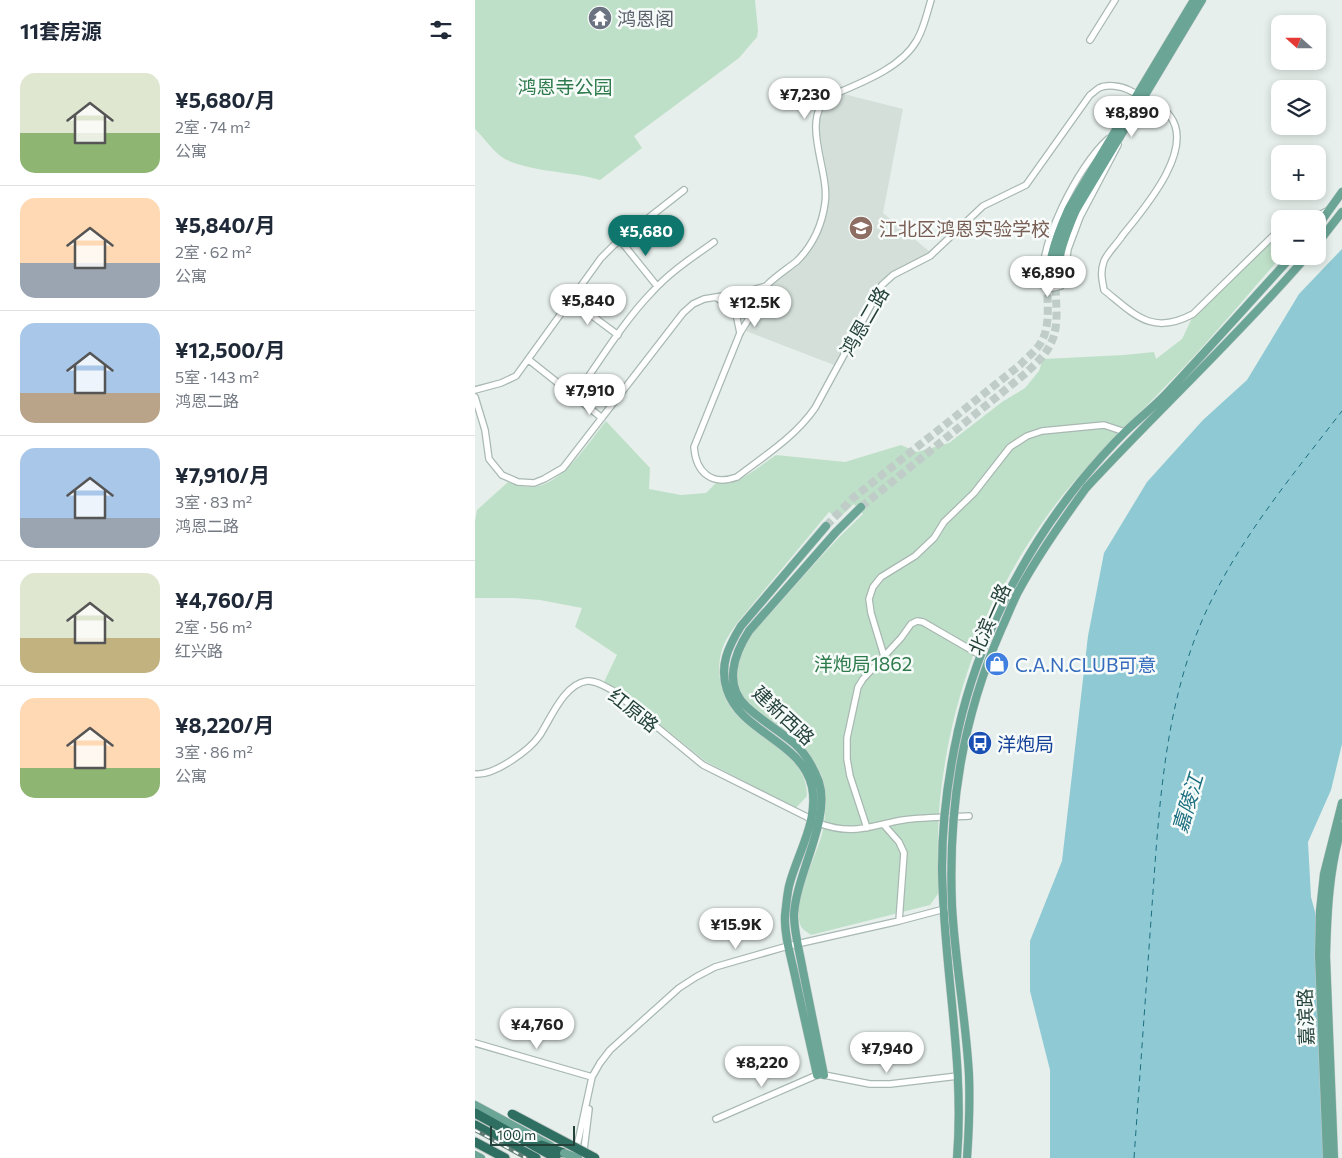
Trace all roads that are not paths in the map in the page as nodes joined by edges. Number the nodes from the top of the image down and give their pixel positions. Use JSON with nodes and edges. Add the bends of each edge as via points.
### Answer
{"nodes":[{"id":1,"x":931,"y":0,"type":"edge"},
{"id":2,"x":1115,"y":0,"type":"edge"},
{"id":3,"x":1194,"y":0,"type":"edge"},
{"id":4,"x":1202,"y":0,"type":"edge"},
{"id":5,"x":1090,"y":40,"type":"dead end"},
{"id":6,"x":1140,"y":96,"type":"junction"},
{"id":7,"x":1127,"y":124,"type":"junction"},
{"id":8,"x":1113,"y":134,"type":"junction"},
{"id":9,"x":684,"y":190,"type":"dead end"},
{"id":10,"x":1342,"y":192,"type":"edge"},
{"id":11,"x":1331,"y":209,"type":"junction"},
{"id":12,"x":1326,"y":212,"type":"edge"},
{"id":13,"x":1342,"y":212,"type":"edge"},
{"id":14,"x":1326,"y":215,"type":"edge"},
{"id":15,"x":1326,"y":232,"type":"edge"},
{"id":16,"x":1271,"y":238,"type":"edge"},
{"id":17,"x":620,"y":240,"type":"junction"},
{"id":18,"x":714,"y":242,"type":"dead end"},
{"id":19,"x":1284,"y":265,"type":"edge"},
{"id":20,"x":1299,"y":265,"type":"edge"},
{"id":21,"x":657,"y":286,"type":"junction"},
{"id":22,"x":766,"y":286,"type":"junction"},
{"id":23,"x":743,"y":293,"type":"junction"},
{"id":24,"x":717,"y":298,"type":"junction"},
{"id":25,"x":571,"y":300,"type":"junction"},
{"id":26,"x":756,"y":305,"type":"junction"},
{"id":27,"x":735,"y":310,"type":"junction"},
{"id":28,"x":753,"y":312,"type":"junction"},
{"id":29,"x":740,"y":333,"type":"junction"},
{"id":30,"x":618,"y":335,"type":"junction"},
{"id":31,"x":529,"y":360,"type":"junction"},
{"id":32,"x":475,"y":390,"type":"edge"},
{"id":33,"x":575,"y":396,"type":"junction"},
{"id":34,"x":475,"y":397,"type":"edge"},
{"id":35,"x":602,"y":418,"type":"junction"},
{"id":36,"x":1125,"y":432,"type":"junction"},
{"id":37,"x":861,"y":507,"type":"tunnel mouth"},
{"id":38,"x":826,"y":526,"type":"tunnel mouth"},
{"id":39,"x":980,"y":655,"type":"junction"},
{"id":40,"x":884,"y":656,"type":"junction"},
{"id":41,"x":475,"y":774,"type":"edge"},
{"id":42,"x":1342,"y":803,"type":"edge"},
{"id":43,"x":969,"y":816,"type":"dead end"},
{"id":44,"x":815,"y":821,"type":"junction"},
{"id":45,"x":884,"y":825,"type":"junction"},
{"id":46,"x":1342,"y":826,"type":"edge"},
{"id":47,"x":867,"y":828,"type":"junction"},
{"id":48,"x":952,"y":907,"type":"junction"},
{"id":49,"x":943,"y":910,"type":"junction"},
{"id":50,"x":899,"y":921,"type":"junction"},
{"id":51,"x":798,"y":944,"type":"junction"},
{"id":52,"x":788,"y":946,"type":"junction"},
{"id":53,"x":475,"y":1043,"type":"edge"},
{"id":54,"x":821,"y":1075,"type":"junction"},
{"id":55,"x":958,"y":1076,"type":"junction"},
{"id":56,"x":592,"y":1077,"type":"junction"},
{"id":57,"x":475,"y":1104,"type":"edge"},
{"id":58,"x":475,"y":1113,"type":"edge"},
{"id":59,"x":512,"y":1114,"type":"dead end"},
{"id":60,"x":716,"y":1119,"type":"dead end"},
{"id":61,"x":521,"y":1120,"type":"junction"},
{"id":62,"x":475,"y":1125,"type":"edge"},
{"id":63,"x":475,"y":1142,"type":"edge"},
{"id":64,"x":475,"y":1155,"type":"edge"},
{"id":65,"x":560,"y":1155,"type":"edge"},
{"id":66,"x":481,"y":1158,"type":"edge"},
{"id":67,"x":505,"y":1158,"type":"edge"},
{"id":68,"x":536,"y":1158,"type":"edge"},
{"id":69,"x":576,"y":1158,"type":"edge"},
{"id":70,"x":583,"y":1158,"type":"edge"},
{"id":71,"x":595,"y":1158,"type":"edge"},
{"id":72,"x":957,"y":1158,"type":"edge"},
{"id":73,"x":967,"y":1158,"type":"edge"},
{"id":74,"x":1327,"y":1158,"type":"edge"},
{"id":75,"x":1334,"y":1158,"type":"edge"}],
"edges":[{"from":1,"to":22,"type":"street","via":[[918,38],[909,53],[895,64],[822,103],[815,120],[826,185],[822,219],[807,249]]},
{"from":2,"to":5,"type":"street"},
{"from":3,"to":6,"type":"main road"},
{"from":4,"to":6,"type":"main road"},
{"from":6,"to":7,"type":"main road"},
{"from":6,"to":8,"type":"main road"},
{"from":6,"to":16,"type":"street","name":"鸿恩二路","via":[[1171,116],[1176,127],[1174,156],[1153,197],[1105,259],[1101,274],[1104,290],[1140,318],[1152,323],[1179,321],[1193,314]]},
{"from":6,"to":29,"type":"street","name":"鸿恩二路","via":[[1112,86],[1100,88],[1090,95],[1026,185],[983,206],[930,256],[893,275],[882,285],[806,421],[737,477],[716,479],[705,474],[695,458],[694,447]]},
{"from":7,"to":8,"type":"main road","via":[[1076,210],[1052,276],[1050,256],[1058,232]]},
{"from":7,"to":8,"type":"street","via":[[1114,156],[1080,217],[1068,249],[1061,286],[1043,285],[1046,250],[1052,229],[1087,164]]},
{"from":9,"to":17,"type":"street"},
{"from":10,"to":11,"type":"main road"},
{"from":11,"to":12,"type":"street"},
{"from":11,"to":14,"type":"main road"},
{"from":13,"to":15,"type":"main road"},
{"from":17,"to":21,"type":"street"},
{"from":17,"to":25,"type":"street","via":[[601,258]]},
{"from":18,"to":21,"type":"street"},
{"from":19,"to":36,"type":"main road","name":"北滨一路","via":[[1165,395]]},
{"from":20,"to":48,"type":"main road","name":"北滨一路","bridge":true,"via":[[1086,488],[1053,533],[1018,593],[973,703],[960,762],[951,852]]},
{"from":21,"to":30,"type":"street"},
{"from":22,"to":23,"type":"street"},
{"from":22,"to":26,"type":"street"},
{"from":23,"to":24,"type":"street"},
{"from":23,"to":26,"type":"street","via":[[752,295]]},
{"from":23,"to":27,"type":"street","via":[[735,297]]},
{"from":24,"to":27,"type":"street"},
{"from":24,"to":35,"type":"street","via":[[693,304],[683,313]]},
{"from":25,"to":30,"type":"street"},
{"from":25,"to":31,"type":"street"},
{"from":26,"to":28,"type":"street"},
{"from":27,"to":28,"type":"street","via":[[743,315]]},
{"from":27,"to":29,"type":"street"},
{"from":28,"to":29,"type":"street","name":"鸿恩二路"},
{"from":30,"to":33,"type":"street"},
{"from":31,"to":32,"type":"street","via":[[516,376]]},
{"from":31,"to":33,"type":"street"},
{"from":33,"to":35,"type":"street"},
{"from":34,"to":35,"type":"street","via":[[489,459],[502,475],[518,482],[534,483],[563,468]]},
{"from":36,"to":39,"type":"main road","name":"北滨一路","via":[[1080,482],[1046,528],[1009,590]]},
{"from":36,"to":40,"type":"street","via":[[1104,425],[1043,431],[1010,447],[974,493],[944,522],[934,538],[915,556],[881,577],[873,587],[869,599],[871,612]]},
{"from":37,"to":44,"type":"main road","name":"建新西路","via":[[749,631],[734,660],[736,691],[745,706],[797,745],[812,766],[821,803]]},
{"from":38,"to":44,"type":"main road","name":"建新西路","via":[[741,626],[725,659],[723,679],[739,713],[791,753],[805,770],[812,787]]},
{"from":39,"to":40,"type":"street","via":[[917,621]]},
{"from":39,"to":49,"type":"main road","name":"北滨一路","bridge":true,"via":[[964,702],[951,760],[942,852]]},
{"from":40,"to":47,"type":"street","via":[[858,687],[847,738],[850,776]]},
{"from":41,"to":44,"type":"street","name":"红原路","via":[[497,769],[514,759],[539,737],[558,704],[576,684],[589,681],[612,690],[703,765]]},
{"from":42,"to":74,"type":"main road","name":"嘉滨路","via":[[1324,874],[1320,911]]},
{"from":43,"to":45,"type":"street","name":"红原路","via":[[925,818]]},
{"from":44,"to":47,"type":"street","name":"红原路","via":[[853,831]]},
{"from":44,"to":51,"type":"main road","name":"建新西路","via":[[794,916]]},
{"from":44,"to":52,"type":"main road","name":"建新西路","via":[[789,887],[785,918]]},
{"from":45,"to":47,"type":"street","name":"红原路"},
{"from":45,"to":50,"type":"street","via":[[899,842],[904,854]]},
{"from":46,"to":75,"type":"main road","name":"嘉滨路","via":[[1330,883],[1326,956]]},
{"from":48,"to":49,"type":"street"},
{"from":48,"to":73,"type":"main road","name":"北滨一路","bridge":true,"via":[[969,1074]]},
{"from":49,"to":50,"type":"street"},
{"from":49,"to":55,"type":"main road","name":"北滨一路"},
{"from":50,"to":51,"type":"street"},
{"from":51,"to":52,"type":"street"},
{"from":51,"to":54,"type":"main road","name":"建新西路"},
{"from":52,"to":54,"type":"main road","name":"建新西路"},
{"from":52,"to":56,"type":"street","via":[[715,967],[679,988],[610,1050]]},
{"from":53,"to":56,"type":"street"},
{"from":54,"to":55,"type":"street","via":[[871,1084]]},
{"from":54,"to":60,"type":"street"},
{"from":55,"to":72,"type":"main road","name":"北滨一路"},
{"from":56,"to":69,"type":"street"},
{"from":56,"to":70,"type":"street"},
{"from":57,"to":65,"type":"main road"},
{"from":58,"to":65,"type":"highway"},
{"from":59,"to":61,"type":"highway","bridge":true},
{"from":61,"to":65,"type":"main road","bridge":true},
{"from":61,"to":71,"type":"highway","bridge":true},
{"from":62,"to":68,"type":"highway"},
{"from":63,"to":67,"type":"highway"},
{"from":64,"to":66,"type":"main road"},
{"from":65,"to":69,"type":"main road","bridge":true}]}
